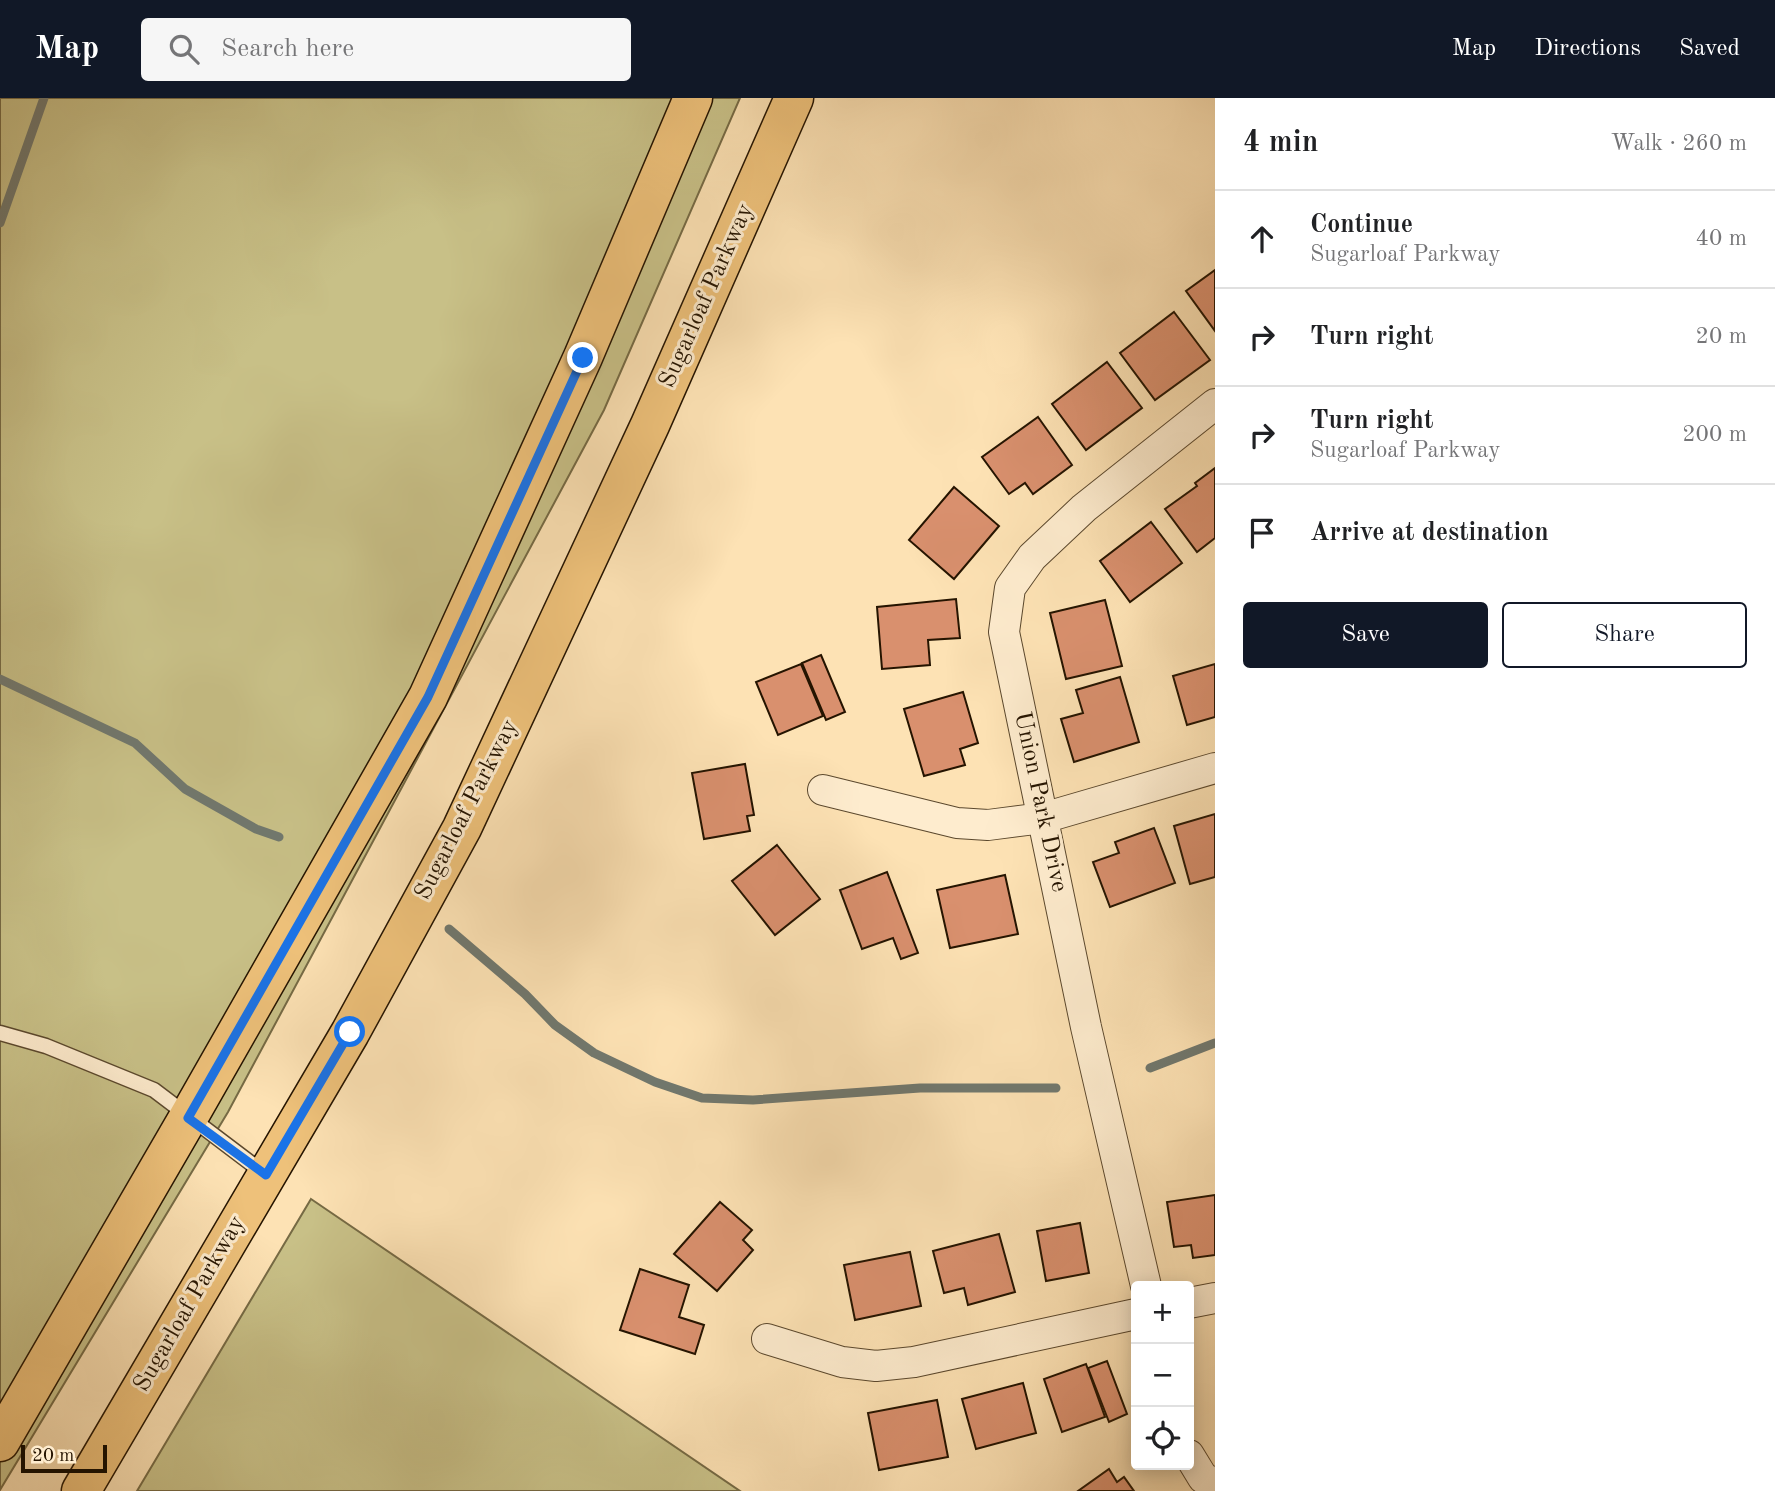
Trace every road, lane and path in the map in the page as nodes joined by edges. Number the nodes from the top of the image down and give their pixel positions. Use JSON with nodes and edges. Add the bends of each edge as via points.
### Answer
{"nodes":[{"id":1,"x":693,"y":98,"type":"edge"},
{"id":2,"x":794,"y":98,"type":"edge"},
{"id":3,"x":1215,"y":404,"type":"edge"},
{"id":4,"x":1215,"y":768,"type":"edge"},
{"id":5,"x":823,"y":790,"type":"dead end"},
{"id":6,"x":1043,"y":818,"type":"junction"},
{"id":7,"x":0,"y":1034,"type":"edge"},
{"id":8,"x":188,"y":1118,"type":"junction"},
{"id":9,"x":266,"y":1175,"type":"junction"},
{"id":10,"x":1145,"y":1281,"type":"edge"},
{"id":11,"x":1215,"y":1298,"type":"edge"},
{"id":12,"x":1194,"y":1302,"type":"edge"},
{"id":13,"x":1131,"y":1315,"type":"edge"},
{"id":14,"x":767,"y":1339,"type":"dead end"},
{"id":15,"x":0,"y":1442,"type":"edge"},
{"id":16,"x":1194,"y":1463,"type":"edge"},
{"id":17,"x":1215,"y":1483,"type":"edge"},
{"id":18,"x":81,"y":1491,"type":"edge"}],
"edges":[{"from":1,"to":8,"type":"main road","via":[[583,358],[428,697]]},
{"from":2,"to":9,"type":"main road","name":"Sugarloaf Parkway","via":[[650,425],[462,828]]},
{"from":3,"to":6,"type":"street","name":"Union Park Drive","via":[[1084,508],[1032,557],[1010,588],[1004,632]]},
{"from":4,"to":6,"type":"street"},
{"from":5,"to":6,"type":"street","via":[[957,822],[988,825]]},
{"from":6,"to":10,"type":"street","name":"Union Park Drive"},
{"from":7,"to":8,"type":"lane","via":[[46,1046],[154,1090]]},
{"from":8,"to":9,"type":"lane"},
{"from":8,"to":15,"type":"main road"},
{"from":9,"to":18,"type":"main road","name":"Sugarloaf Parkway"},
{"from":11,"to":12,"type":"street"},
{"from":13,"to":14,"type":"street","via":[[877,1366],[842,1362]]},
{"from":16,"to":17,"type":"street","via":[[1203,1478]]}]}
